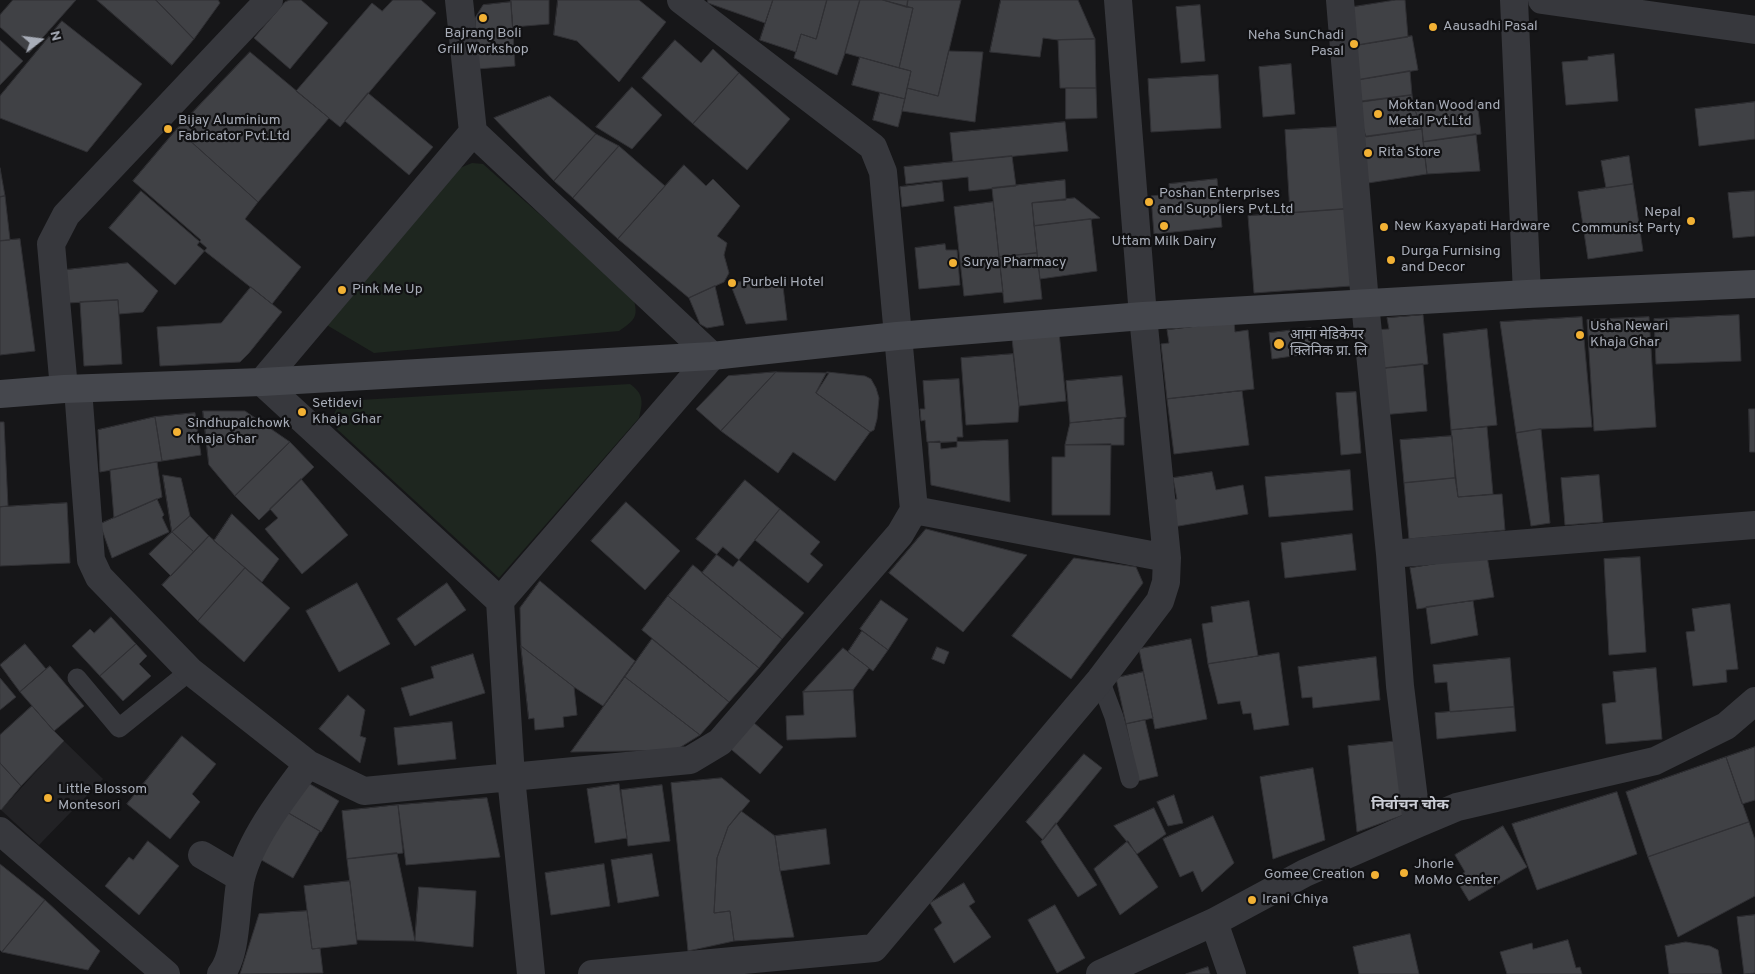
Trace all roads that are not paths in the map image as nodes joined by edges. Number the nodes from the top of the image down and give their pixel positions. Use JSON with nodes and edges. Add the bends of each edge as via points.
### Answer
{"nodes":[{"id":1,"x":269,"y":0,"type":"edge"},
{"id":2,"x":459,"y":0,"type":"edge"},
{"id":3,"x":681,"y":0,"type":"edge"},
{"id":4,"x":1118,"y":0,"type":"edge"},
{"id":5,"x":1340,"y":0,"type":"edge"},
{"id":6,"x":1514,"y":0,"type":"edge"},
{"id":7,"x":1542,"y":0,"type":"edge"},
{"id":8,"x":1755,"y":30,"type":"edge"},
{"id":9,"x":474,"y":132,"type":"junction"},
{"id":10,"x":1755,"y":284,"type":"edge"},
{"id":11,"x":1526,"y":294,"type":"junction"},
{"id":12,"x":1365,"y":303,"type":"junction"},
{"id":13,"x":1143,"y":316,"type":"junction"},
{"id":14,"x":897,"y":336,"type":"junction"},
{"id":15,"x":712,"y":356,"type":"junction"},
{"id":16,"x":262,"y":382,"type":"junction"},
{"id":17,"x":71,"y":389,"type":"junction"},
{"id":18,"x":0,"y":394,"type":"edge"},
{"id":19,"x":914,"y":510,"type":"junction"},
{"id":20,"x":1755,"y":525,"type":"edge"},
{"id":21,"x":1390,"y":554,"type":"junction"},
{"id":22,"x":1167,"y":558,"type":"junction"},
{"id":23,"x":500,"y":601,"type":"junction"},
{"id":24,"x":190,"y":671,"type":"junction"},
{"id":25,"x":77,"y":678,"type":"dead end"},
{"id":26,"x":1100,"y":680,"type":"junction"},
{"id":27,"x":1755,"y":701,"type":"edge"},
{"id":28,"x":308,"y":764,"type":"junction"},
{"id":29,"x":512,"y":777,"type":"junction"},
{"id":30,"x":1130,"y":779,"type":"dead end"},
{"id":31,"x":1417,"y":824,"type":"junction"},
{"id":32,"x":0,"y":831,"type":"edge"},
{"id":33,"x":202,"y":855,"type":"dead end"},
{"id":34,"x":241,"y":878,"type":"junction"},
{"id":35,"x":1214,"y":922,"type":"junction"},
{"id":36,"x":166,"y":974,"type":"edge"},
{"id":37,"x":221,"y":974,"type":"edge"},
{"id":38,"x":531,"y":974,"type":"edge"},
{"id":39,"x":592,"y":974,"type":"edge"},
{"id":40,"x":1100,"y":974,"type":"edge"},
{"id":41,"x":1232,"y":974,"type":"edge"}],
"edges":[{"from":1,"to":17,"type":"street","via":[[66,215],[51,244]]},
{"from":2,"to":9,"type":"street"},
{"from":3,"to":14,"type":"street","via":[[873,147],[883,172]]},
{"from":4,"to":13,"type":"street"},
{"from":5,"to":12,"type":"street"},
{"from":6,"to":11,"type":"street"},
{"from":7,"to":8,"type":"street"},
{"from":9,"to":15,"type":"street"},
{"from":9,"to":16,"type":"street"},
{"from":10,"to":11,"type":"street"},
{"from":11,"to":12,"type":"street"},
{"from":12,"to":13,"type":"street"},
{"from":12,"to":21,"type":"street"},
{"from":13,"to":14,"type":"street"},
{"from":13,"to":22,"type":"street"},
{"from":14,"to":15,"type":"street"},
{"from":14,"to":19,"type":"street"},
{"from":15,"to":16,"type":"street"},
{"from":15,"to":23,"type":"street"},
{"from":16,"to":17,"type":"street"},
{"from":16,"to":23,"type":"street"},
{"from":17,"to":18,"type":"street"},
{"from":17,"to":24,"type":"street","via":[[91,560],[98,578]]},
{"from":19,"to":22,"type":"street"},
{"from":19,"to":29,"type":"street","via":[[900,534],[720,742],[690,760]]},
{"from":20,"to":21,"type":"street"},
{"from":21,"to":31,"type":"street","via":[[1400,686]]},
{"from":22,"to":26,"type":"street","via":[[1166,582],[1160,601]]},
{"from":23,"to":29,"type":"street"},
{"from":24,"to":25,"type":"lane","via":[[119,728]]},
{"from":24,"to":28,"type":"street"},
{"from":26,"to":30,"type":"lane","via":[[1114,717]]},
{"from":26,"to":39,"type":"street","via":[[874,948]]},
{"from":27,"to":31,"type":"street","via":[[1726,726],[1655,761],[1457,807]]},
{"from":28,"to":29,"type":"street","via":[[364,790]]},
{"from":28,"to":34,"type":"street","via":[[278,804],[253,848]]},
{"from":29,"to":38,"type":"street"},
{"from":31,"to":35,"type":"street","via":[[1305,873]]},
{"from":32,"to":36,"type":"street"},
{"from":33,"to":34,"type":"street"},
{"from":34,"to":37,"type":"street","via":[[232,944],[226,968]]},
{"from":35,"to":40,"type":"street"},
{"from":35,"to":41,"type":"street"}]}
